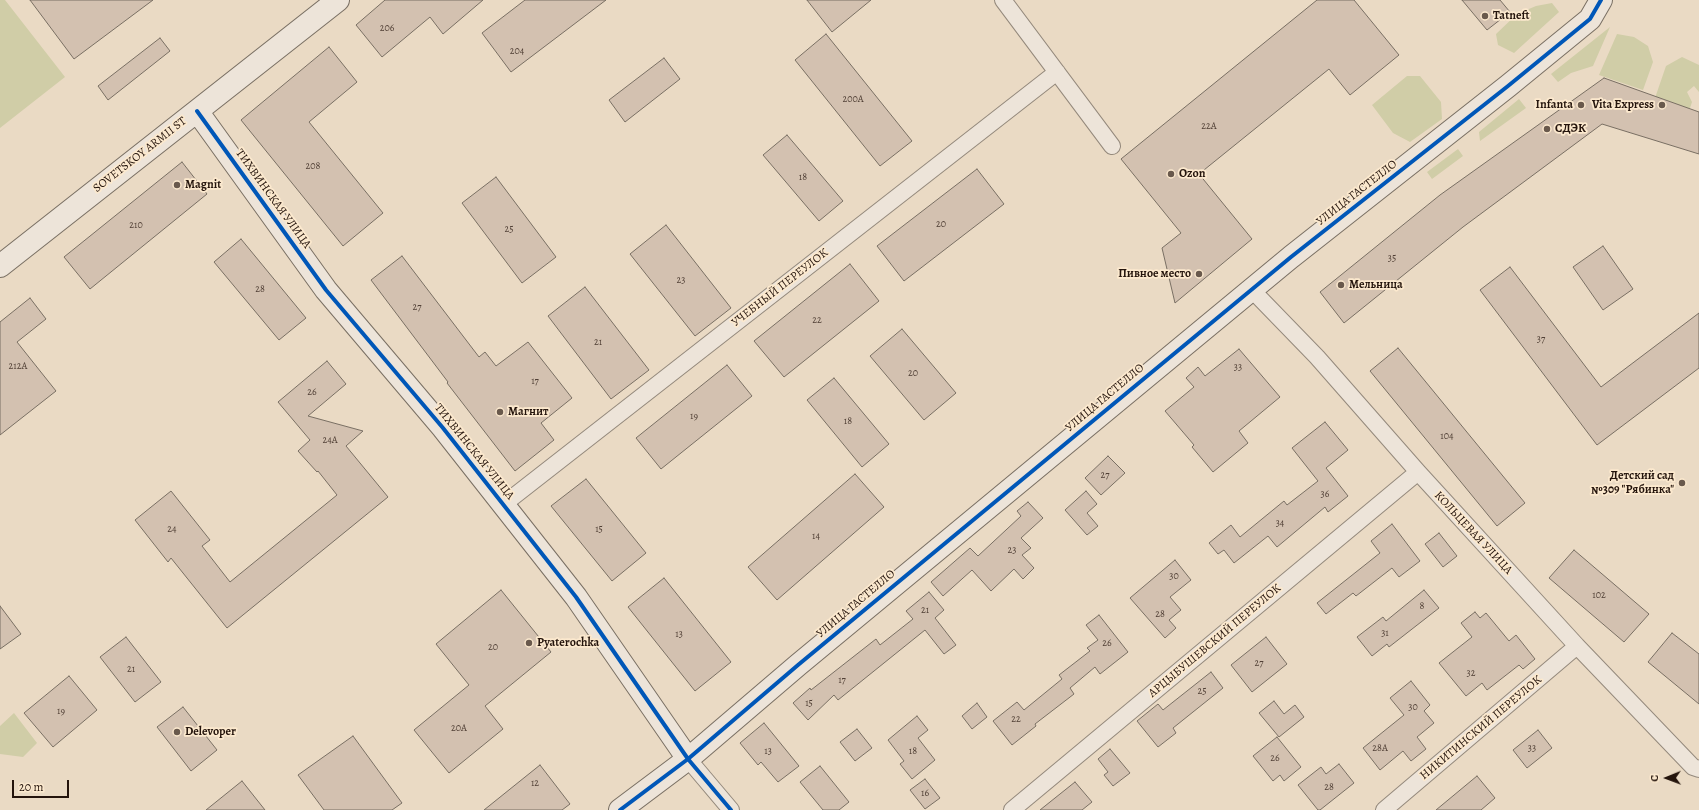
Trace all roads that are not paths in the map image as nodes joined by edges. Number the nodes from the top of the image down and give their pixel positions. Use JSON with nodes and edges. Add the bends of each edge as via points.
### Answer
{"nodes":[{"id":1,"x":338,"y":0,"type":"edge"},
{"id":2,"x":1003,"y":0,"type":"edge"},
{"id":3,"x":1600,"y":0,"type":"edge"},
{"id":4,"x":1057,"y":72,"type":"junction"},
{"id":5,"x":197,"y":110,"type":"junction"},
{"id":6,"x":1112,"y":146,"type":"dead end"},
{"id":7,"x":0,"y":266,"type":"edge"},
{"id":8,"x":1252,"y":290,"type":"junction"},
{"id":9,"x":1418,"y":472,"type":"junction"},
{"id":10,"x":504,"y":504,"type":"junction"},
{"id":11,"x":1577,"y":646,"type":"junction"},
{"id":12,"x":688,"y":758,"type":"junction"},
{"id":13,"x":1699,"y":769,"type":"edge"},
{"id":14,"x":620,"y":810,"type":"edge"},
{"id":15,"x":731,"y":810,"type":"edge"},
{"id":16,"x":1012,"y":810,"type":"edge"},
{"id":17,"x":1384,"y":810,"type":"edge"}],
"edges":[{"from":1,"to":5,"type":"street","name":"SOVETSKOY ARMII ST"},
{"from":2,"to":4,"type":"street"},
{"from":3,"to":8,"type":"street","name":"УЛИЦА ГАСТЕЛЛО","via":[[1590,18]]},
{"from":4,"to":6,"type":"street"},
{"from":4,"to":10,"type":"street","name":"УЧЕБНЫЙ ПЕРЕУЛОК"},
{"from":5,"to":7,"type":"street","name":"SOVETSKOY ARMII ST"},
{"from":5,"to":10,"type":"street","name":"ТИХВИНСКАЯ УЛИЦА","via":[[326,290]]},
{"from":8,"to":9,"type":"street","name":"КОЛЬЦЕВАЯ УЛИЦА","via":[[1317,358]]},
{"from":8,"to":12,"type":"street","name":"УЛИЦА ГАСТЕЛЛО"},
{"from":9,"to":11,"type":"street","name":"КОЛЬЦЕВАЯ УЛИЦА"},
{"from":9,"to":16,"type":"street","name":"АРЦЫБУШЕВСКИЙ ПЕРЕУЛОК"},
{"from":10,"to":12,"type":"street","name":"ТИХВИНСКАЯ УЛИЦА","via":[[576,597]]},
{"from":11,"to":13,"type":"street","name":"КОЛЬЦЕВАЯ УЛИЦА","via":[[1693,766]]},
{"from":11,"to":17,"type":"street","name":"НИКИТИНСКИЙ ПЕРЕУЛОК"},
{"from":12,"to":14,"type":"street","name":"УЛИЦА ГАСТЕЛЛО"},
{"from":12,"to":15,"type":"street","name":"ТИХВИНСКАЯ УЛИЦА"}]}
